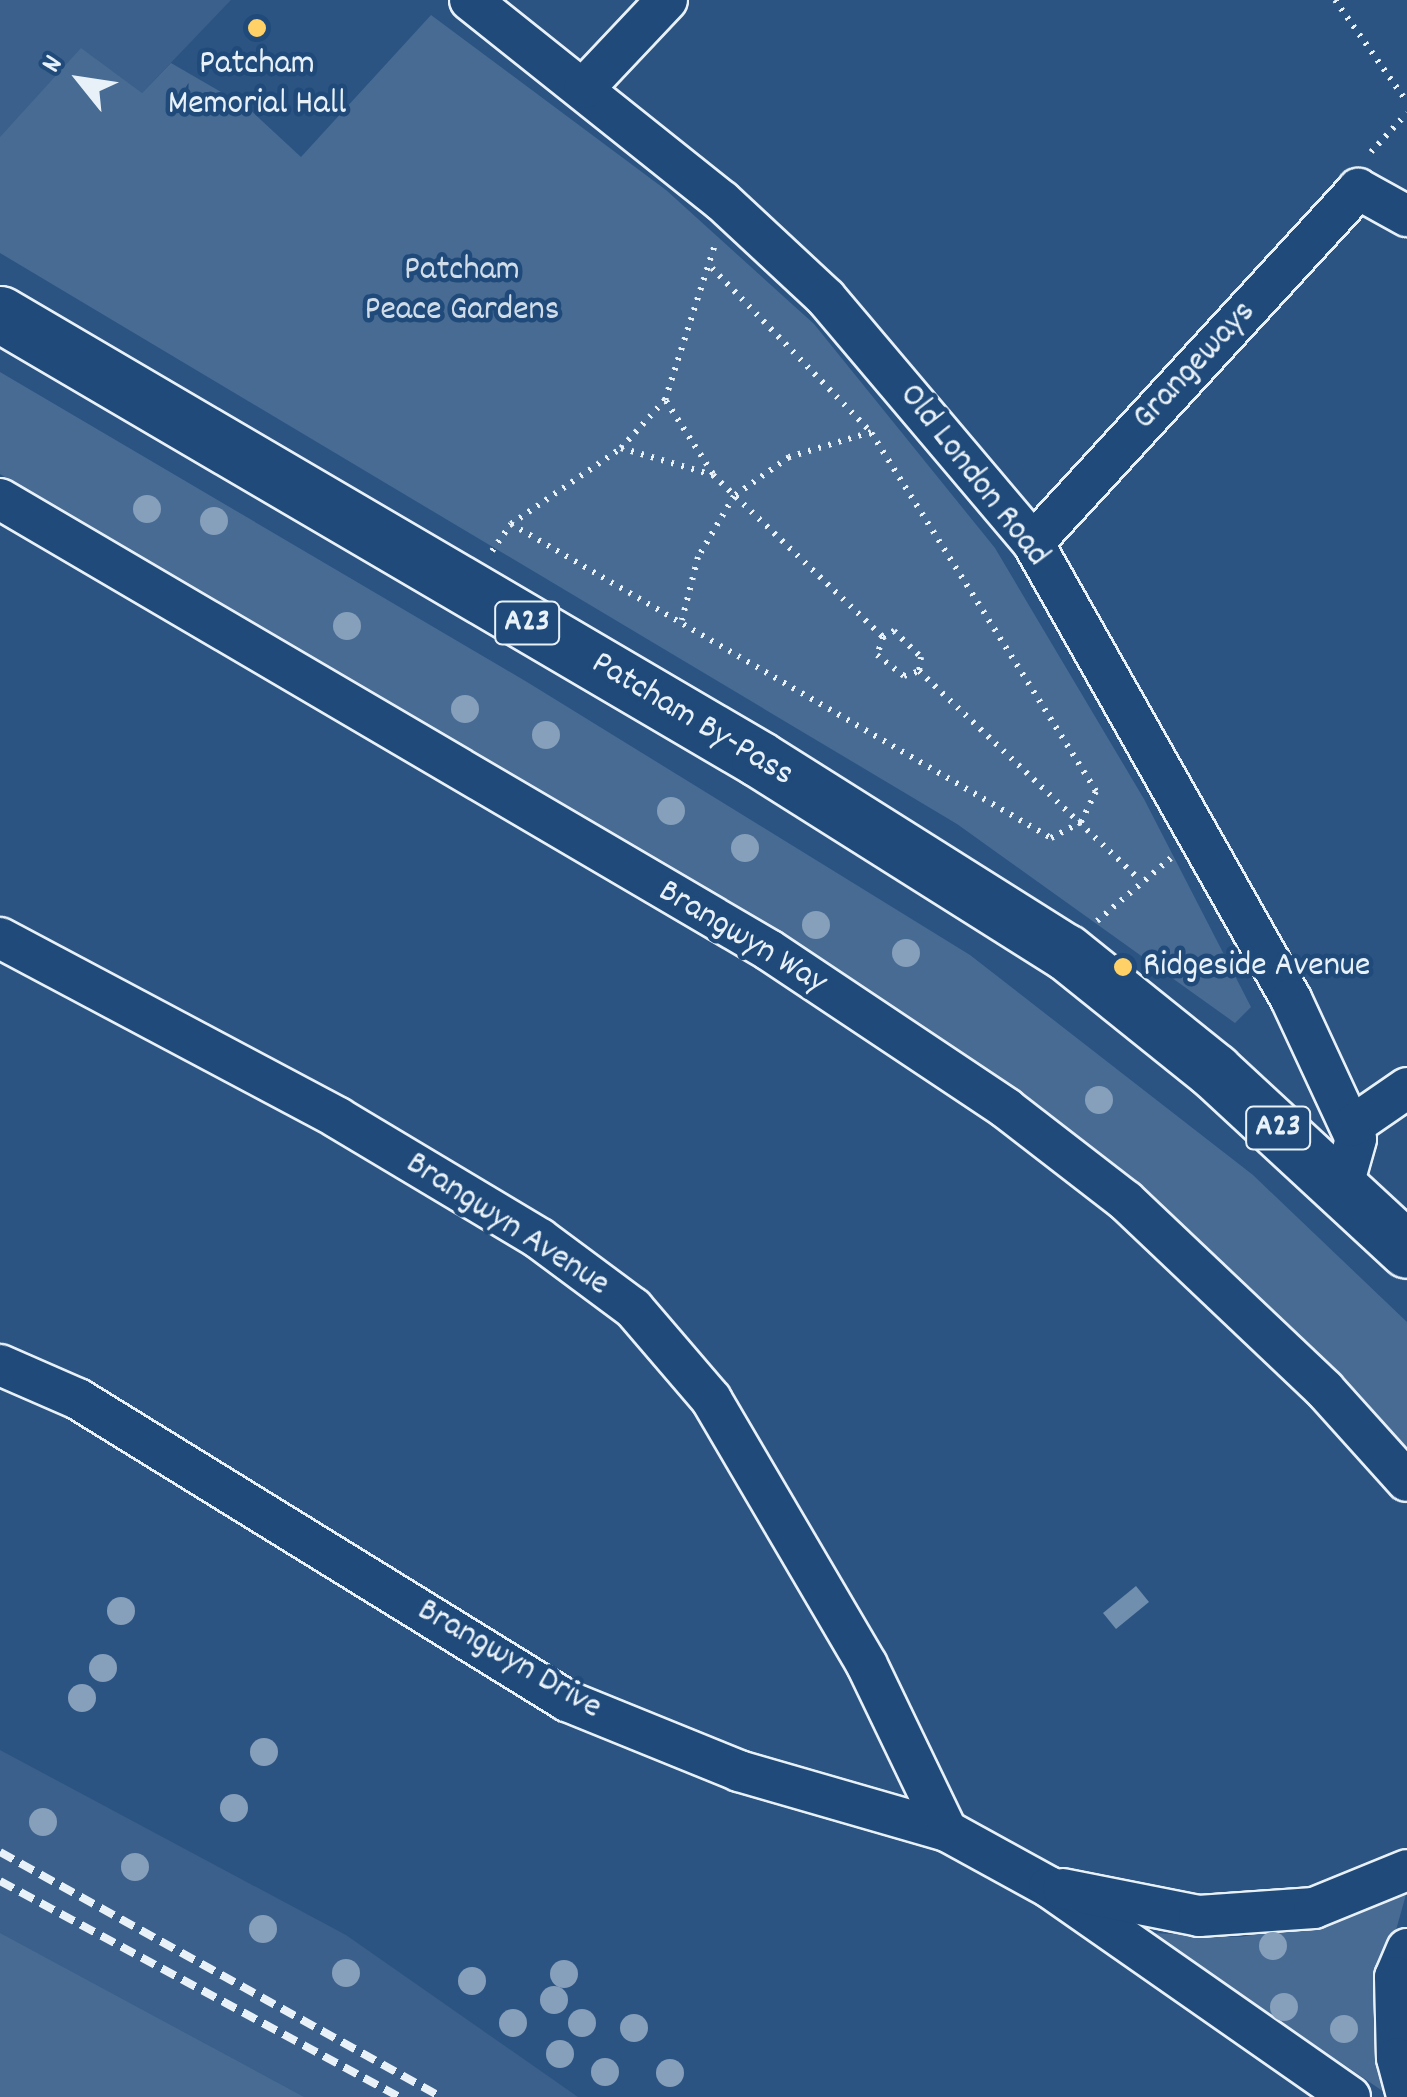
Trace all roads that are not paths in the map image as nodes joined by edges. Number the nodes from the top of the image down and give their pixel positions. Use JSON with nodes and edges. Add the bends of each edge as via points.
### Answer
{"nodes":[{"id":1,"x":470,"y":0,"type":"edge"},
{"id":2,"x":668,"y":0,"type":"edge"},
{"id":3,"x":584,"y":88,"type":"junction"},
{"id":4,"x":1407,"y":216,"type":"edge"},
{"id":5,"x":0,"y":314,"type":"edge"},
{"id":6,"x":0,"y":498,"type":"edge"},
{"id":7,"x":1033,"y":543,"type":"junction"},
{"id":8,"x":0,"y":938,"type":"edge"},
{"id":9,"x":1407,"y":1088,"type":"edge"},
{"id":10,"x":1352,"y":1126,"type":"junction"},
{"id":11,"x":1343,"y":1185,"type":"junction"},
{"id":12,"x":1407,"y":1250,"type":"edge"},
{"id":13,"x":0,"y":1365,"type":"edge"},
{"id":14,"x":1407,"y":1481,"type":"edge"},
{"id":15,"x":947,"y":1831,"type":"junction"},
{"id":16,"x":1407,"y":1870,"type":"edge"},
{"id":17,"x":1050,"y":1886,"type":"junction"},
{"id":18,"x":1407,"y":1949,"type":"edge"},
{"id":19,"x":1407,"y":2095,"type":"edge"},
{"id":20,"x":1350,"y":2097,"type":"edge"}],
"edges":[{"from":1,"to":3,"type":"street","name":"Old London Road"},
{"from":2,"to":3,"type":"street"},
{"from":3,"to":7,"type":"street","name":"Old London Road","via":[[722,201],[826,298]]},
{"from":4,"to":7,"type":"street","name":"Grangeways","via":[[1358,189]]},
{"from":5,"to":11,"type":"highway","name":"Patcham By-Pass","number":"A23","via":[[898,843],[1066,952]]},
{"from":6,"to":14,"type":"street","name":"Brangwyn Way","via":[[769,950],[1006,1109],[1126,1200],[1325,1390]]},
{"from":7,"to":10,"type":"street","name":"Old London Road","via":[[1292,999]]},
{"from":8,"to":15,"type":"street","name":"Brangwyn Avenue","via":[[338,1118],[540,1240],[633,1308],[711,1399],[867,1665]]},
{"from":9,"to":10,"type":"street"},
{"from":10,"to":11,"type":"street","via":[[1356,1139]]},
{"from":11,"to":12,"type":"highway","number":"A23"},
{"from":13,"to":15,"type":"street","name":"Brangwyn Drive","via":[[78,1400],[567,1701],[739,1771]]},
{"from":15,"to":17,"type":"street","name":"Brangwyn Drive"},
{"from":16,"to":17,"type":"street","name":"Brangwyn Drive","via":[[1314,1908],[1199,1916]]},
{"from":17,"to":20,"type":"street","name":"Brangwyn Drive"},
{"from":18,"to":19,"type":"street","via":[[1395,1977],[1396,2058]]}]}
